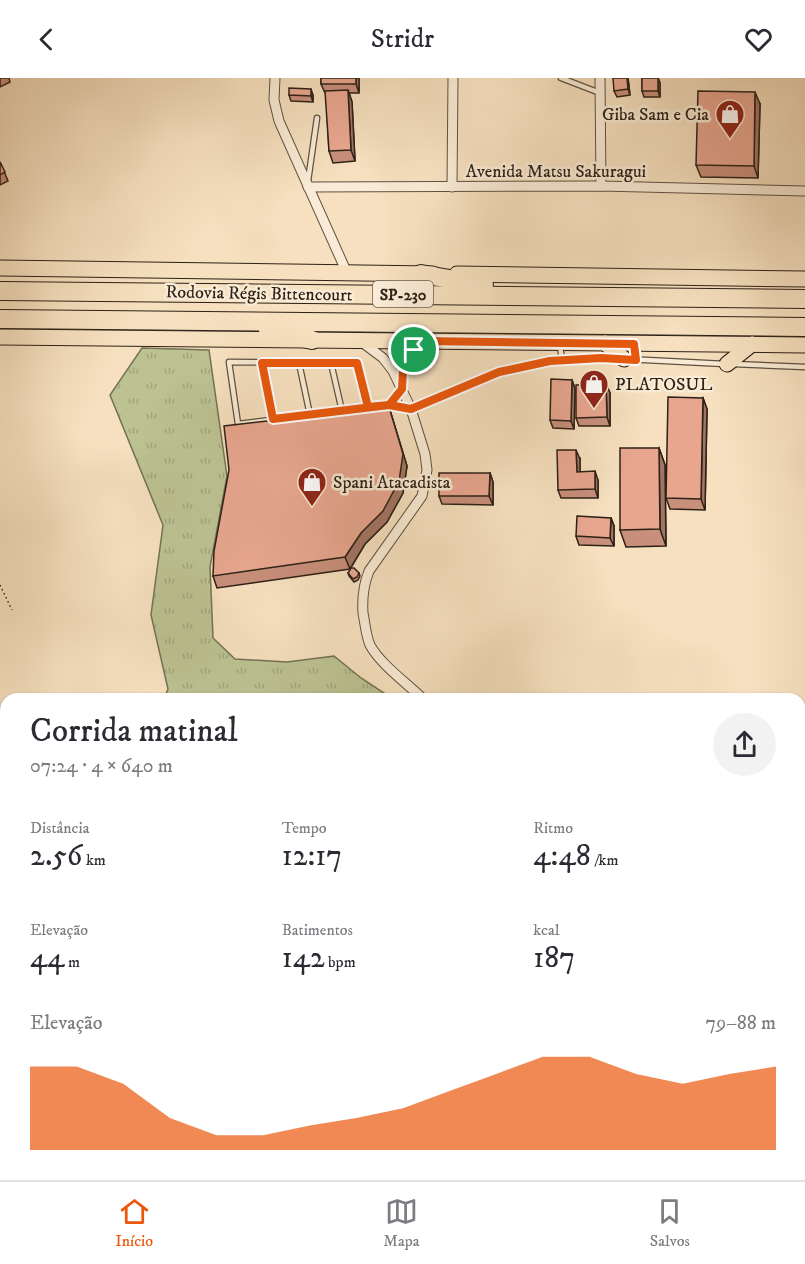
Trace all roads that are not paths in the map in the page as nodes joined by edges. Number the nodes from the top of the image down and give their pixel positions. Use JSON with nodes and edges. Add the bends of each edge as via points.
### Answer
{"nodes":[{"id":1,"x":275,"y":78,"type":"edge"},
{"id":2,"x":453,"y":78,"type":"edge"},
{"id":3,"x":561,"y":78,"type":"edge"},
{"id":4,"x":600,"y":78,"type":"edge"},
{"id":5,"x":600,"y":93,"type":"junction"},
{"id":6,"x":317,"y":118,"type":"dead end"},
{"id":7,"x":601,"y":186,"type":"junction"},
{"id":8,"x":308,"y":187,"type":"junction"},
{"id":9,"x":452,"y":187,"type":"junction"},
{"id":10,"x":805,"y":191,"type":"edge"},
{"id":11,"x":0,"y":268,"type":"edge"},
{"id":12,"x":347,"y":273,"type":"junction"},
{"id":13,"x":421,"y":274,"type":"junction"},
{"id":14,"x":805,"y":279,"type":"edge"},
{"id":15,"x":0,"y":291,"type":"edge"},
{"id":16,"x":575,"y":296,"type":"junction"},
{"id":17,"x":805,"y":299,"type":"edge"},
{"id":18,"x":0,"y":319,"type":"edge"},
{"id":19,"x":201,"y":321,"type":"junction"},
{"id":20,"x":805,"y":327,"type":"edge"},
{"id":21,"x":0,"y":337,"type":"edge"},
{"id":22,"x":312,"y":340,"type":"junction"},
{"id":23,"x":359,"y":340,"type":"junction"},
{"id":24,"x":424,"y":341,"type":"junction"},
{"id":25,"x":560,"y":343,"type":"junction"},
{"id":26,"x":605,"y":344,"type":"junction"},
{"id":27,"x":634,"y":344,"type":"junction"},
{"id":28,"x":752,"y":344,"type":"junction"},
{"id":29,"x":805,"y":345,"type":"edge"},
{"id":30,"x":630,"y":359,"type":"junction"},
{"id":31,"x":562,"y":360,"type":"junction"},
{"id":32,"x":262,"y":363,"type":"junction"},
{"id":33,"x":299,"y":363,"type":"junction"},
{"id":34,"x":331,"y":363,"type":"junction"},
{"id":35,"x":727,"y":364,"type":"junction"},
{"id":36,"x":805,"y":368,"type":"edge"},
{"id":37,"x":402,"y":389,"type":"junction"},
{"id":38,"x":389,"y":405,"type":"junction"},
{"id":39,"x":368,"y":407,"type":"junction"},
{"id":40,"x":411,"y":409,"type":"junction"},
{"id":41,"x":342,"y":411,"type":"junction"},
{"id":42,"x":310,"y":415,"type":"junction"},
{"id":43,"x":273,"y":419,"type":"junction"},
{"id":44,"x":417,"y":693,"type":"edge"}],
"edges":[{"from":1,"to":8,"type":"street","via":[[274,100],[279,121]]},
{"from":2,"to":9,"type":"street"},
{"from":3,"to":5,"type":"lane"},
{"from":4,"to":5,"type":"street"},
{"from":5,"to":7,"type":"street"},
{"from":6,"to":8,"type":"lane"},
{"from":7,"to":9,"type":"street","name":"Avenida Matsu Sakuragui"},
{"from":7,"to":10,"type":"street","name":"Avenida Matsu Sakuragui"},
{"from":8,"to":9,"type":"street","name":"Avenida Matsu Sakuragui"},
{"from":8,"to":12,"type":"street"},
{"from":11,"to":12,"type":"main road"},
{"from":12,"to":13,"type":"main road"},
{"from":13,"to":14,"type":"main road"},
{"from":13,"to":16,"type":"highway"},
{"from":15,"to":16,"type":"highway","name":"Rodovia Régis Bittencourt","number":"SP-230"},
{"from":16,"to":17,"type":"highway","name":"Rodovia Régis Bittencourt","number":"SP-230"},
{"from":18,"to":19,"type":"highway","name":"Rodovia Régis Bittencourt","number":"SP-230"},
{"from":19,"to":20,"type":"highway","name":"Rodovia Régis Bittencourt","number":"SP-230"},
{"from":19,"to":22,"type":"highway"},
{"from":21,"to":22,"type":"main road"},
{"from":22,"to":23,"type":"main road"},
{"from":23,"to":24,"type":"main road"},
{"from":23,"to":37,"type":"street","via":[[383,358]]},
{"from":24,"to":25,"type":"main road"},
{"from":24,"to":37,"type":"street","via":[[403,369]]},
{"from":25,"to":26,"type":"main road"},
{"from":25,"to":31,"type":"lane"},
{"from":26,"to":27,"type":"main road"},
{"from":26,"to":30,"type":"main road"},
{"from":27,"to":28,"type":"main road"},
{"from":27,"to":30,"type":"lane"},
{"from":28,"to":29,"type":"main road"},
{"from":28,"to":35,"type":"main road"},
{"from":30,"to":31,"type":"lane"},
{"from":30,"to":35,"type":"lane"},
{"from":31,"to":40,"type":"lane","via":[[499,372]]},
{"from":32,"to":33,"type":"lane"},
{"from":32,"to":43,"type":"lane"},
{"from":32,"to":43,"type":"lane","via":[[229,362],[238,424]]},
{"from":33,"to":34,"type":"lane"},
{"from":33,"to":42,"type":"lane"},
{"from":34,"to":39,"type":"lane","via":[[357,363]]},
{"from":34,"to":41,"type":"lane"},
{"from":35,"to":36,"type":"lane"},
{"from":37,"to":38,"type":"lane"},
{"from":37,"to":40,"type":"street"},
{"from":38,"to":39,"type":"lane"},
{"from":38,"to":40,"type":"lane"},
{"from":39,"to":41,"type":"lane"},
{"from":40,"to":44,"type":"street","via":[[425,454],[426,484],[422,496],[369,571],[362,602],[374,651]]},
{"from":41,"to":42,"type":"lane"},
{"from":42,"to":43,"type":"lane"}]}
